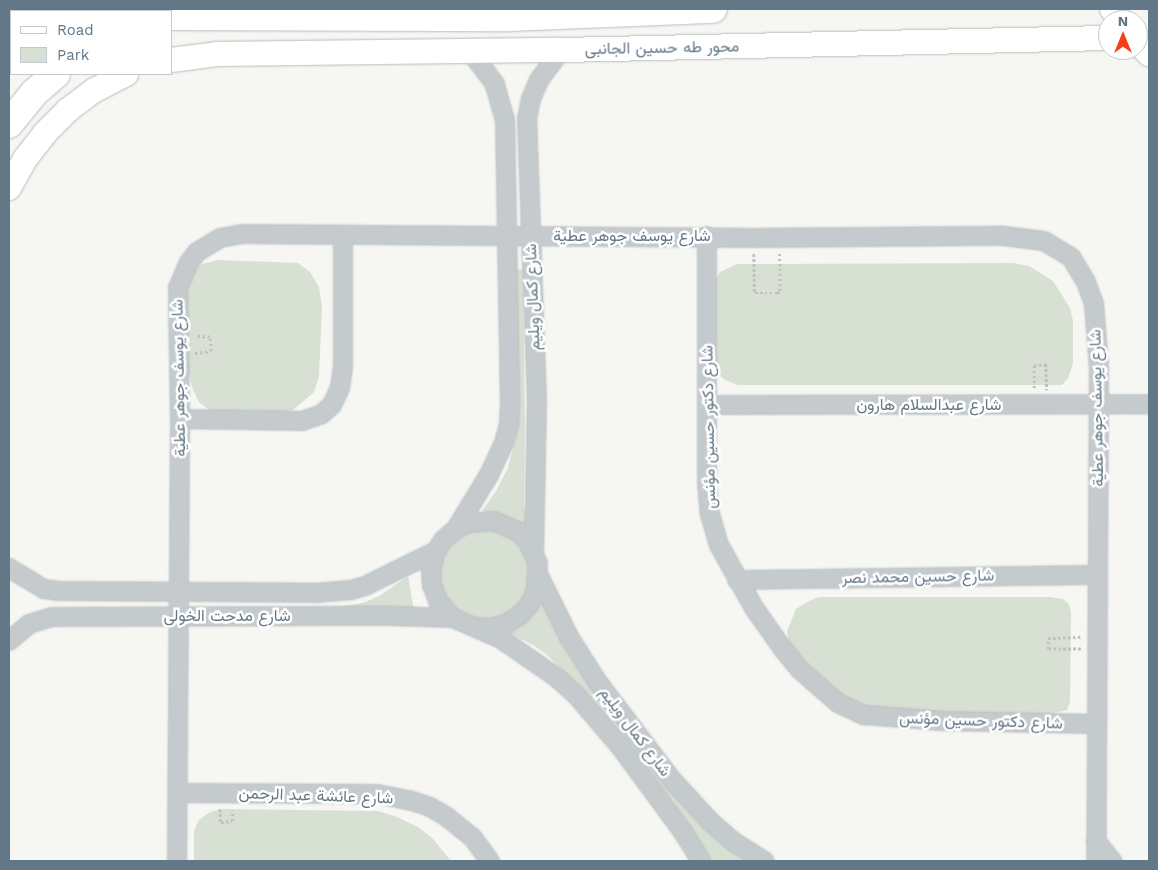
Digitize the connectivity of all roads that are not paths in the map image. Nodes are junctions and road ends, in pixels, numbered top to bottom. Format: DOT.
graph roads {
  1 [pos="713,9"];
  2 [pos="552,12"];
  3 [pos="512,13"];
  4 [pos="172,16"];
  5 [pos="1098,38"];
  6 [pos="469,50"];
  7 [pos="562,50"];
  8 [pos="172,60"];
  9 [pos="55,75"];
  10 [pos="124,75"];
  11 [pos="9,124"];
  12 [pos="9,188"];
  13 [pos="343,235"];
  14 [pos="507,236"];
  15 [pos="531,236"];
  16 [pos="707,236"];
  17 [pos="1099,404"];
  18 [pos="1149,404"];
  19 [pos="708,405"];
  20 [pos="180,419"];
  21 [pos="456,529"];
  22 [pos="436,551"];
  23 [pos="534,553"];
  24 [pos="9,568"];
  25 [pos="1098,574"];
  26 [pos="539,576"];
  27 [pos="737,580"];
  28 [pos="178,593"];
  29 [pos="178,616"];
  30 [pos="453,618"];
  31 [pos="476,627"];
  32 [pos="9,641"];
  33 [pos="1097,724"];
  34 [pos="179,793"];
  35 [pos="1096,838"];
  36 [pos="177,861"];
  37 [pos="490,861"];
  38 [pos="701,861"];
  39 [pos="764,861"];
  40 [pos="1082,861"];
  41 [pos="1096,861"];
  42 [pos="1112,861"];
  1 -- 2 [label="main road"];
  2 -- 3 [label="main road"];
  3 -- 4 [label="main road"];
  5 -- 7 [label="street, محور طه حسين الجانبى"];
  6 -- 7 [label="street, محور طه حسين الجانبى"];
  6 -- 8 [label="street, محور طه حسين الجانبى"];
  6 -- 14 [label="street, شارع كمال ويليم"];
  7 -- 15 [label="street, شارع كمال ويليم"];
  9 -- 11 [label="main road"];
  10 -- 12 [label="street"];
  13 -- 14 [label="street, شارع يوسف جوهر عطية"];
  13 -- 20 [label="street, شارع يوسف جوهر عطية"];
  13 -- 20 [label="street"];
  14 -- 15 [label="street, شارع يوسف جوهر عطية"];
  14 -- 21 [label="street, شارع كمال ويليم"];
  15 -- 16 [label="street, شارع يوسف جوهر عطية"];
  15 -- 23 [label="street, شارع كمال ويليم"];
  16 -- 17 [label="street, شارع يوسف جوهر عطية"];
  16 -- 19 [label="street, شارع دكتور حسين مؤنس"];
  17 -- 18 [label="street, شارع عبدالسلام هارون"];
  17 -- 19 [label="street, شارع عبدالسلام هارون"];
  17 -- 25 [label="street, شارع يوسف جوهر عطية"];
  19 -- 27 [label="street, شارع دكتور حسين مؤنس"];
  20 -- 28 [label="street, شارع يوسف جوهر عطية"];
  21 -- 22 [label="street"];
  21 -- 23 [label="street"];
  22 -- 28 [label="street, شارع مدحت الخولى"];
  22 -- 30 [label="street"];
  23 -- 26 [label="street"];
  24 -- 28 [label="street, شارع مدحت الخولى"];
  25 -- 27 [label="street, شارع حسين محمد نصر"];
  25 -- 33 [label="street, شارع يوسف جوهر عطية"];
  26 -- 31 [label="street"];
  26 -- 39 [label="street, شارع كمال ويليم"];
  27 -- 33 [label="street, شارع دكتور حسين مؤنس"];
  28 -- 29 [label="street, شارع يوسف جوهر عطية"];
  29 -- 30 [label="street, شارع مدحت الخولى"];
  29 -- 32 [label="street, شارع مدحت الخولى"];
  29 -- 34 [label="street, شارع يوسف جوهر عطية"];
  30 -- 31 [label="street"];
  31 -- 38 [label="street, شارع كمال ويليم"];
  33 -- 35 [label="street, شارع يوسف جوهر عطية"];
  34 -- 36 [label="street, شارع يوسف جوهر عطية"];
  34 -- 37 [label="street, شارع عائشة عبد الرحمن"];
  35 -- 40 [label="street"];
  35 -- 41 [label="street, شارع يوسف جوهر عطية"];
  35 -- 42 [label="street"];
}
